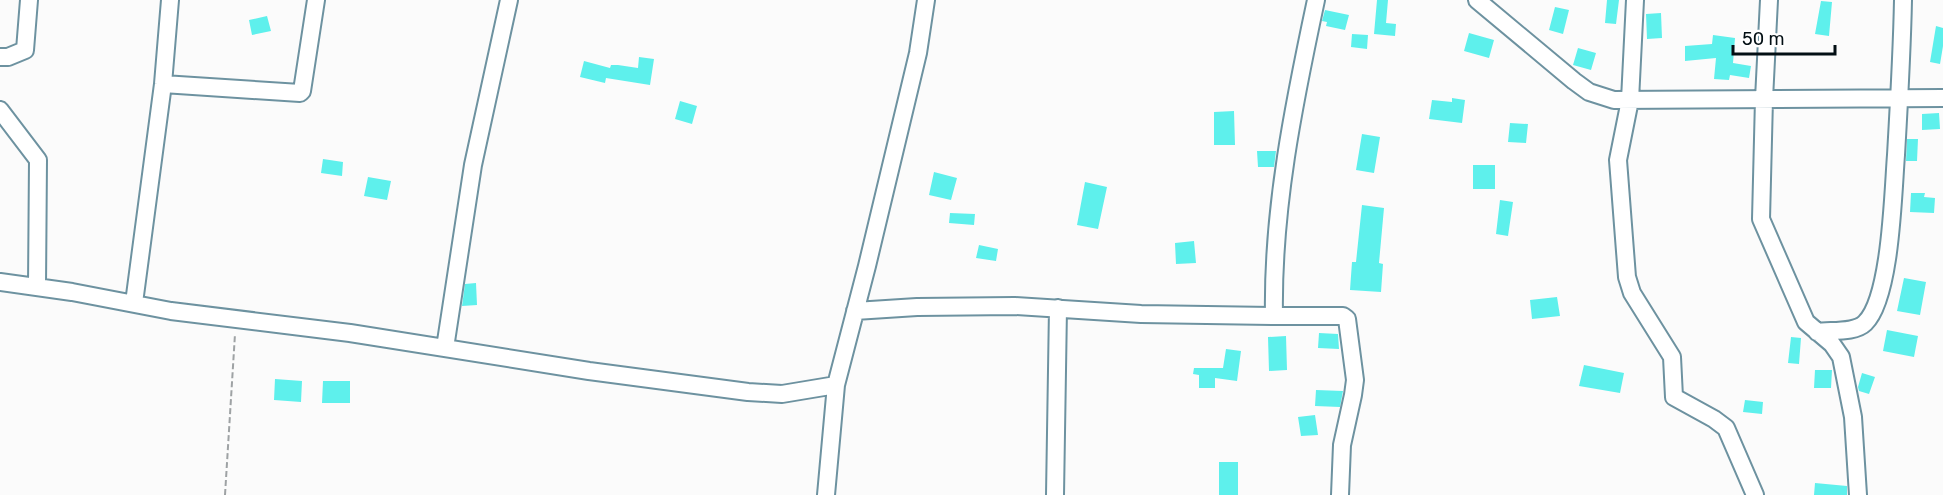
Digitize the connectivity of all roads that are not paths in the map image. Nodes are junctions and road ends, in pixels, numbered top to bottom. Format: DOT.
graph roads {
  1 [pos="29,0"];
  2 [pos="170,0"];
  3 [pos="316,0"];
  4 [pos="509,0"];
  5 [pos="926,0"];
  6 [pos="1316,0"];
  7 [pos="1635,0"];
  8 [pos="1769,0"];
  9 [pos="1903,0"];
  10 [pos="1485,2"];
  11 [pos="0,57"];
  12 [pos="163,84"];
  13 [pos="1943,98"];
  14 [pos="1764,99"];
  15 [pos="1901,99"];
  16 [pos="1630,100"];
  17 [pos="0,110"];
  18 [pos="0,282"];
  19 [pos="37,286"];
  20 [pos="134,303"];
  21 [pos="1058,308"];
  22 [pos="855,311"];
  23 [pos="1274,315"];
  24 [pos="1817,332"];
  25 [pos="445,348"];
  26 [pos="836,385"];
  27 [pos="826,495"];
  28 [pos="1056,495"];
  29 [pos="1340,495"];
  30 [pos="1755,495"];
  31 [pos="1858,495"];
  1 -- 11 [label="street"];
  2 -- 12 [label="street"];
  3 -- 12 [label="street"];
  4 -- 25 [label="street"];
  5 -- 22 [label="street"];
  6 -- 23 [label="street"];
  7 -- 16 [label="street"];
  8 -- 14 [label="street"];
  9 -- 15 [label="street"];
  10 -- 16 [label="street"];
  12 -- 20 [label="street"];
  13 -- 15 [label="street"];
  14 -- 15 [label="street"];
  14 -- 16 [label="street"];
  14 -- 24 [label="street"];
  15 -- 24 [label="street"];
  16 -- 30 [label="street"];
  17 -- 19 [label="street"];
  18 -- 19 [label="street"];
  19 -- 20 [label="street"];
  20 -- 25 [label="street"];
  21 -- 22 [label="street"];
  21 -- 23 [label="street"];
  21 -- 28 [label="street"];
  22 -- 26 [label="street"];
  23 -- 29 [label="street"];
  24 -- 31 [label="street"];
  25 -- 26 [label="street"];
  26 -- 27 [label="street"];
}
